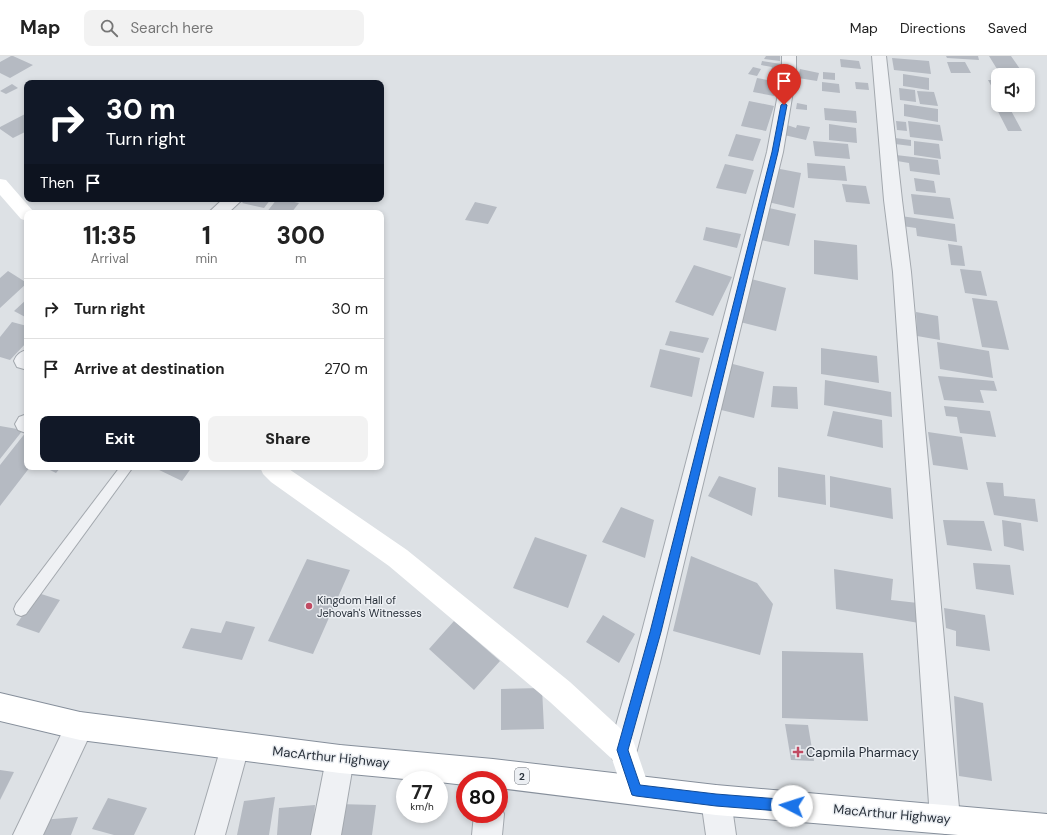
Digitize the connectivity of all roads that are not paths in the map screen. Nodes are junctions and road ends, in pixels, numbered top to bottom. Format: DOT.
graph roads {
  1 [pos="789,56"];
  2 [pos="879,56"];
  3 [pos="0,184"];
  4 [pos="230,202"];
  5 [pos="221,210"];
  6 [pos="24,212"];
  7 [pos="125,470"];
  8 [pos="274,470"];
  9 [pos="21,609"];
  10 [pos="0,707"];
  11 [pos="80,726"];
  12 [pos="235,747"];
  13 [pos="622,750"];
  14 [pos="340,759"];
  15 [pos="456,773"];
  16 [pos="508,778"];
  17 [pos="636,790"];
  18 [pos="716,800"];
  19 [pos="945,819"];
  20 [pos="489,823"];
  21 [pos="1047,829"];
  22 [pos="28,835"];
  23 [pos="210,835"];
  24 [pos="326,835"];
  25 [pos="488,835"];
  26 [pos="721,835"];
  1 -- 13 [label="street"];
  2 -- 19 [label="street"];
  3 -- 6 [label="main road"];
  4 -- 5 [label="street"];
  7 -- 9 [label="lane"];
  8 -- 13 [label="main road"];
  10 -- 11 [label="main road, MacArthur Highway / 2"];
  11 -- 12 [label="main road, MacArthur Highway / 2"];
  11 -- 22 [label="street"];
  12 -- 14 [label="main road, MacArthur Highway / 2"];
  12 -- 23 [label="street"];
  13 -- 17 [label="main road"];
  14 -- 15 [label="main road, MacArthur Highway / 2"];
  14 -- 24 [label="street"];
  16 -- 17 [label="main road, MacArthur Highway / 2"];
  17 -- 18 [label="main road, MacArthur Highway / 2"];
  18 -- 19 [label="main road, MacArthur Highway / 2"];
  18 -- 26 [label="street"];
  19 -- 21 [label="main road, MacArthur Highway / 2"];
  20 -- 25 [label="street"];
}
